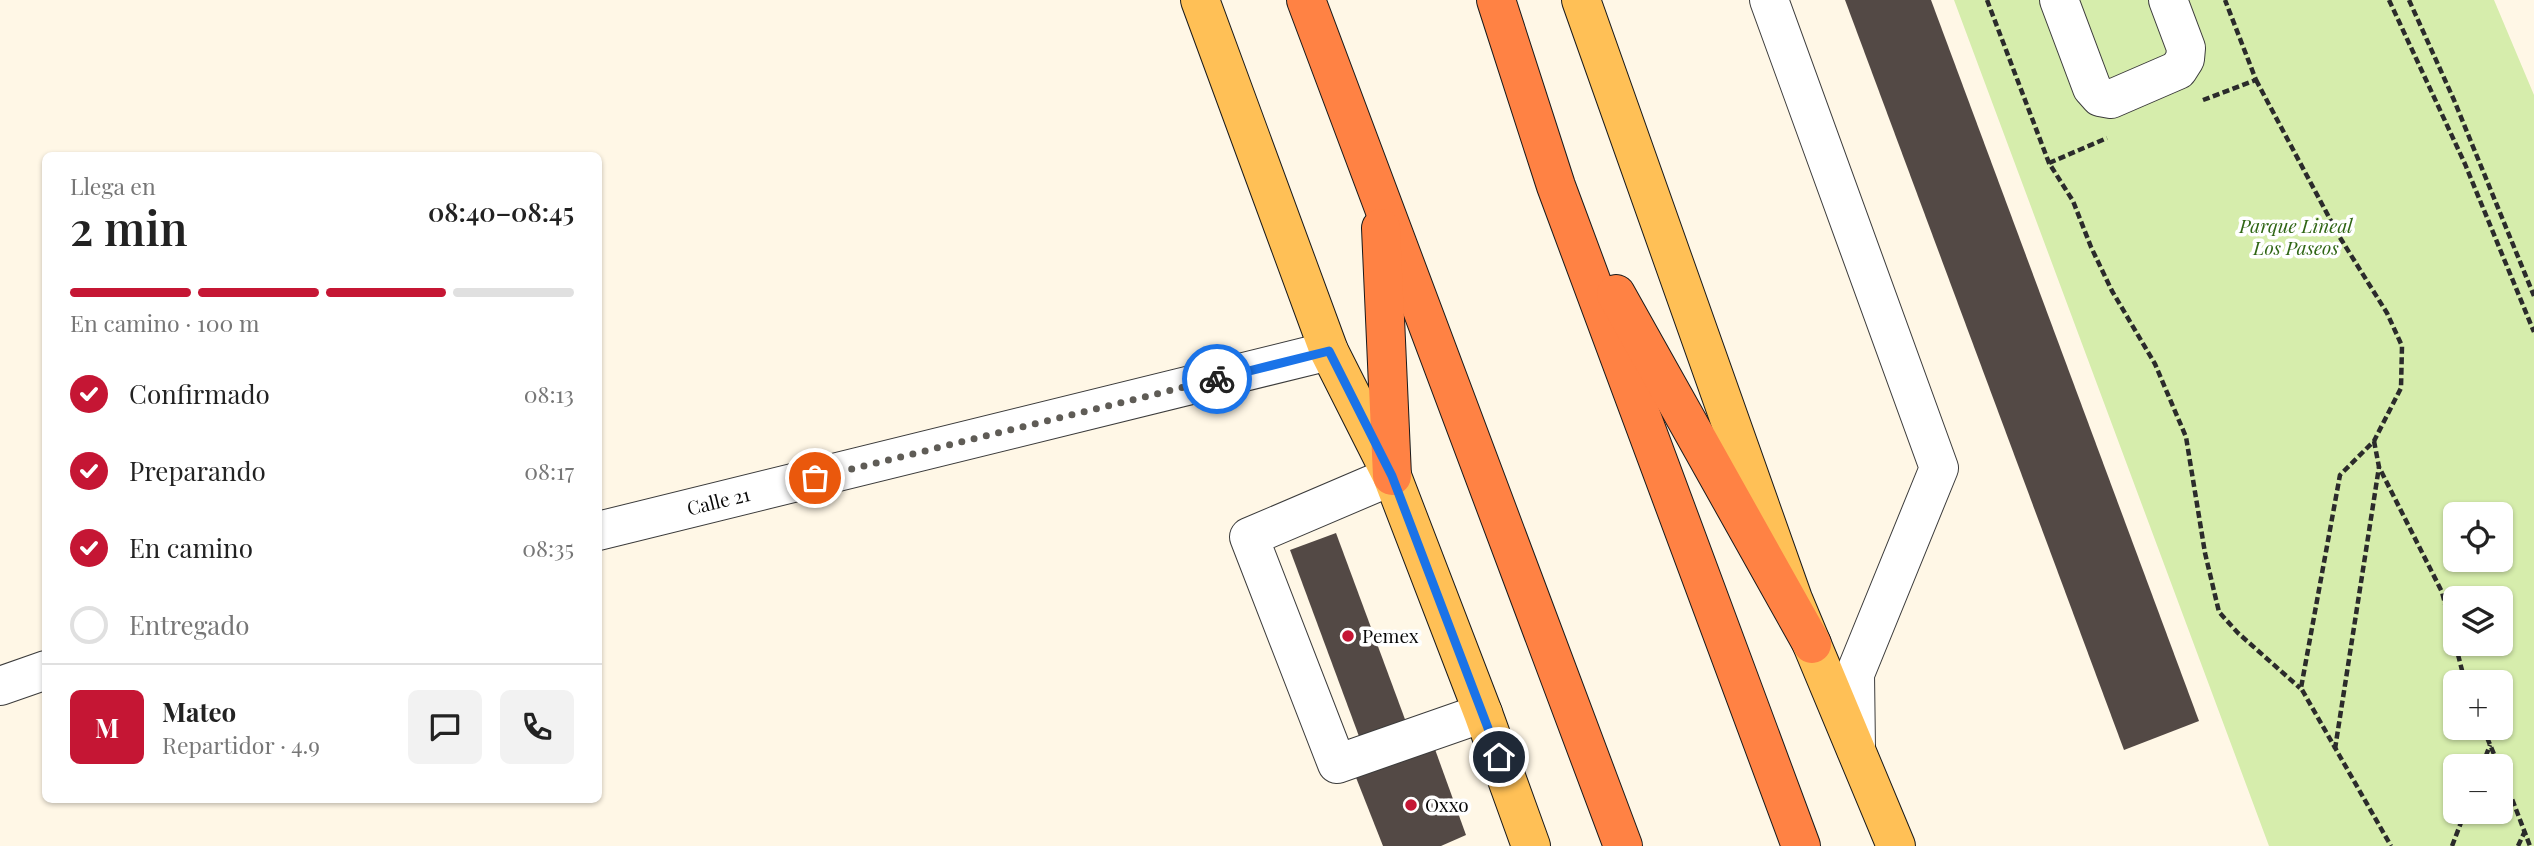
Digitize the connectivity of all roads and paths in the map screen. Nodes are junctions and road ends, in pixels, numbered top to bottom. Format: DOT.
graph roads {
  1 [pos="1200,0"];
  2 [pos="1306,0"];
  3 [pos="1581,0"];
  4 [pos="1769,0"];
  5 [pos="1987,0"];
  6 [pos="2059,0"];
  7 [pos="2168,0"];
  8 [pos="2389,0"];
  9 [pos="2409,0"];
  10 [pos="1498,2"];
  11 [pos="2256,80"];
  12 [pos="1556,186"];
  13 [pos="1379,191"];
  14 [pos="2534,296"];
  15 [pos="2534,332"];
  16 [pos="1329,351"];
  17 [pos="2374,441"];
  18 [pos="2379,467"];
  19 [pos="1392,476"];
  20 [pos="602,530"];
  21 [pos="1812,644"];
  22 [pos="2462,670"];
  23 [pos="42,671"];
  24 [pos="0,686"];
  25 [pos="2301,688"];
  26 [pos="1483,713"];
  27 [pos="2488,740"];
  28 [pos="2490,745"];
  29 [pos="2335,749"];
  30 [pos="1856,751"];
  31 [pos="2487,754"];
  32 [pos="2494,754"];
  33 [pos="2513,799"];
  34 [pos="2460,824"];
  35 [pos="2526,830"];
  36 [pos="1531,846"];
  37 [pos="1623,846"];
  38 [pos="1801,846"];
  39 [pos="1896,846"];
  40 [pos="2391,846"];
  41 [pos="2452,846"];
  42 [pos="2518,846"];
  43 [pos="2530,846"];
  1 -- 16 [label="main road"];
  2 -- 13 [label="highway"];
  3 -- 21 [label="main road"];
  4 -- 30 [label="street"];
  5 -- 25 [label="path"];
  6 -- 7 [label="street"];
  8 -- 15 [label="path"];
  9 -- 14 [label="path"];
  10 -- 12 [label="highway"];
  11 -- 17 [label="path"];
  12 -- 21 [label="highway"];
  12 -- 38 [label="highway"];
  13 -- 19 [label="highway"];
  13 -- 37 [label="highway"];
  16 -- 19 [label="main road"];
  16 -- 20 [label="street, Calle 21"];
  17 -- 18 [label="path"];
  17 -- 25 [label="path"];
  18 -- 22 [label="path"];
  18 -- 29 [label="path"];
  19 -- 26 [label="main road"];
  19 -- 26 [label="street"];
  21 -- 30 [label="main road"];
  23 -- 24 [label="street"];
  25 -- 29 [label="path"];
  26 -- 36 [label="main road"];
  27 -- 28 [label="path"];
  28 -- 31 [label="path"];
  28 -- 32 [label="path"];
  29 -- 40 [label="path"];
  30 -- 39 [label="main road"];
  33 -- 35 [label="path"];
  34 -- 41 [label="path"];
  35 -- 42 [label="path"];
  35 -- 43 [label="path"];
}
